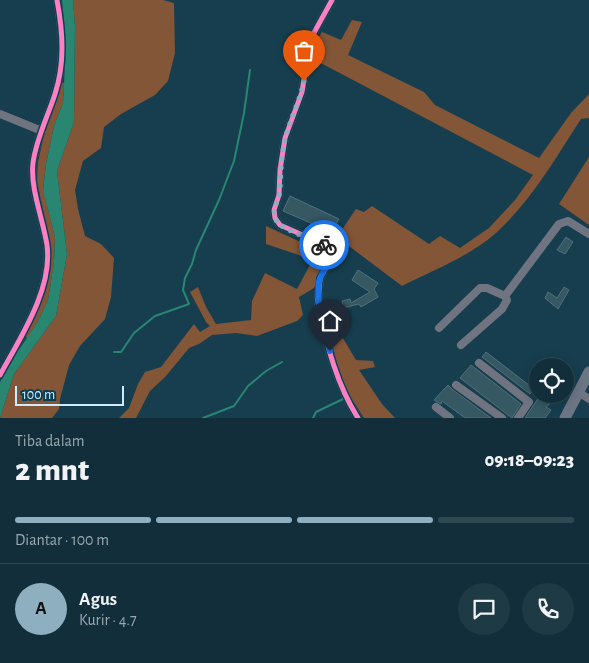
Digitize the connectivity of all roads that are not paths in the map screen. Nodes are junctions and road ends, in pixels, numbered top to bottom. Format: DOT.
graph roads {
  1 [pos="58,0"];
  2 [pos="332,0"];
  3 [pos="0,114"];
  4 [pos="42,131"];
  5 [pos="589,234"];
  6 [pos="505,296"];
  7 [pos="439,328"];
  8 [pos="461,346"];
  9 [pos="479,363"];
  10 [pos="589,372"];
  11 [pos="0,374"];
  12 [pos="456,385"];
  13 [pos="578,392"];
  14 [pos="589,399"];
  15 [pos="436,407"];
  16 [pos="358,418"];
  17 [pos="450,418"];
  18 [pos="502,418"];
  19 [pos="518,418"];
  20 [pos="565,418"];
  1 -- 4 [label="street"];
  2 -- 16 [label="street"];
  3 -- 4 [label="street"];
  4 -- 11 [label="street"];
  5 -- 6 [label="street"];
  6 -- 7 [label="street"];
  6 -- 8 [label="street"];
  9 -- 19 [label="street"];
  10 -- 13 [label="street"];
  12 -- 18 [label="street"];
  13 -- 14 [label="street"];
  13 -- 20 [label="street"];
  15 -- 17 [label="street"];
}
